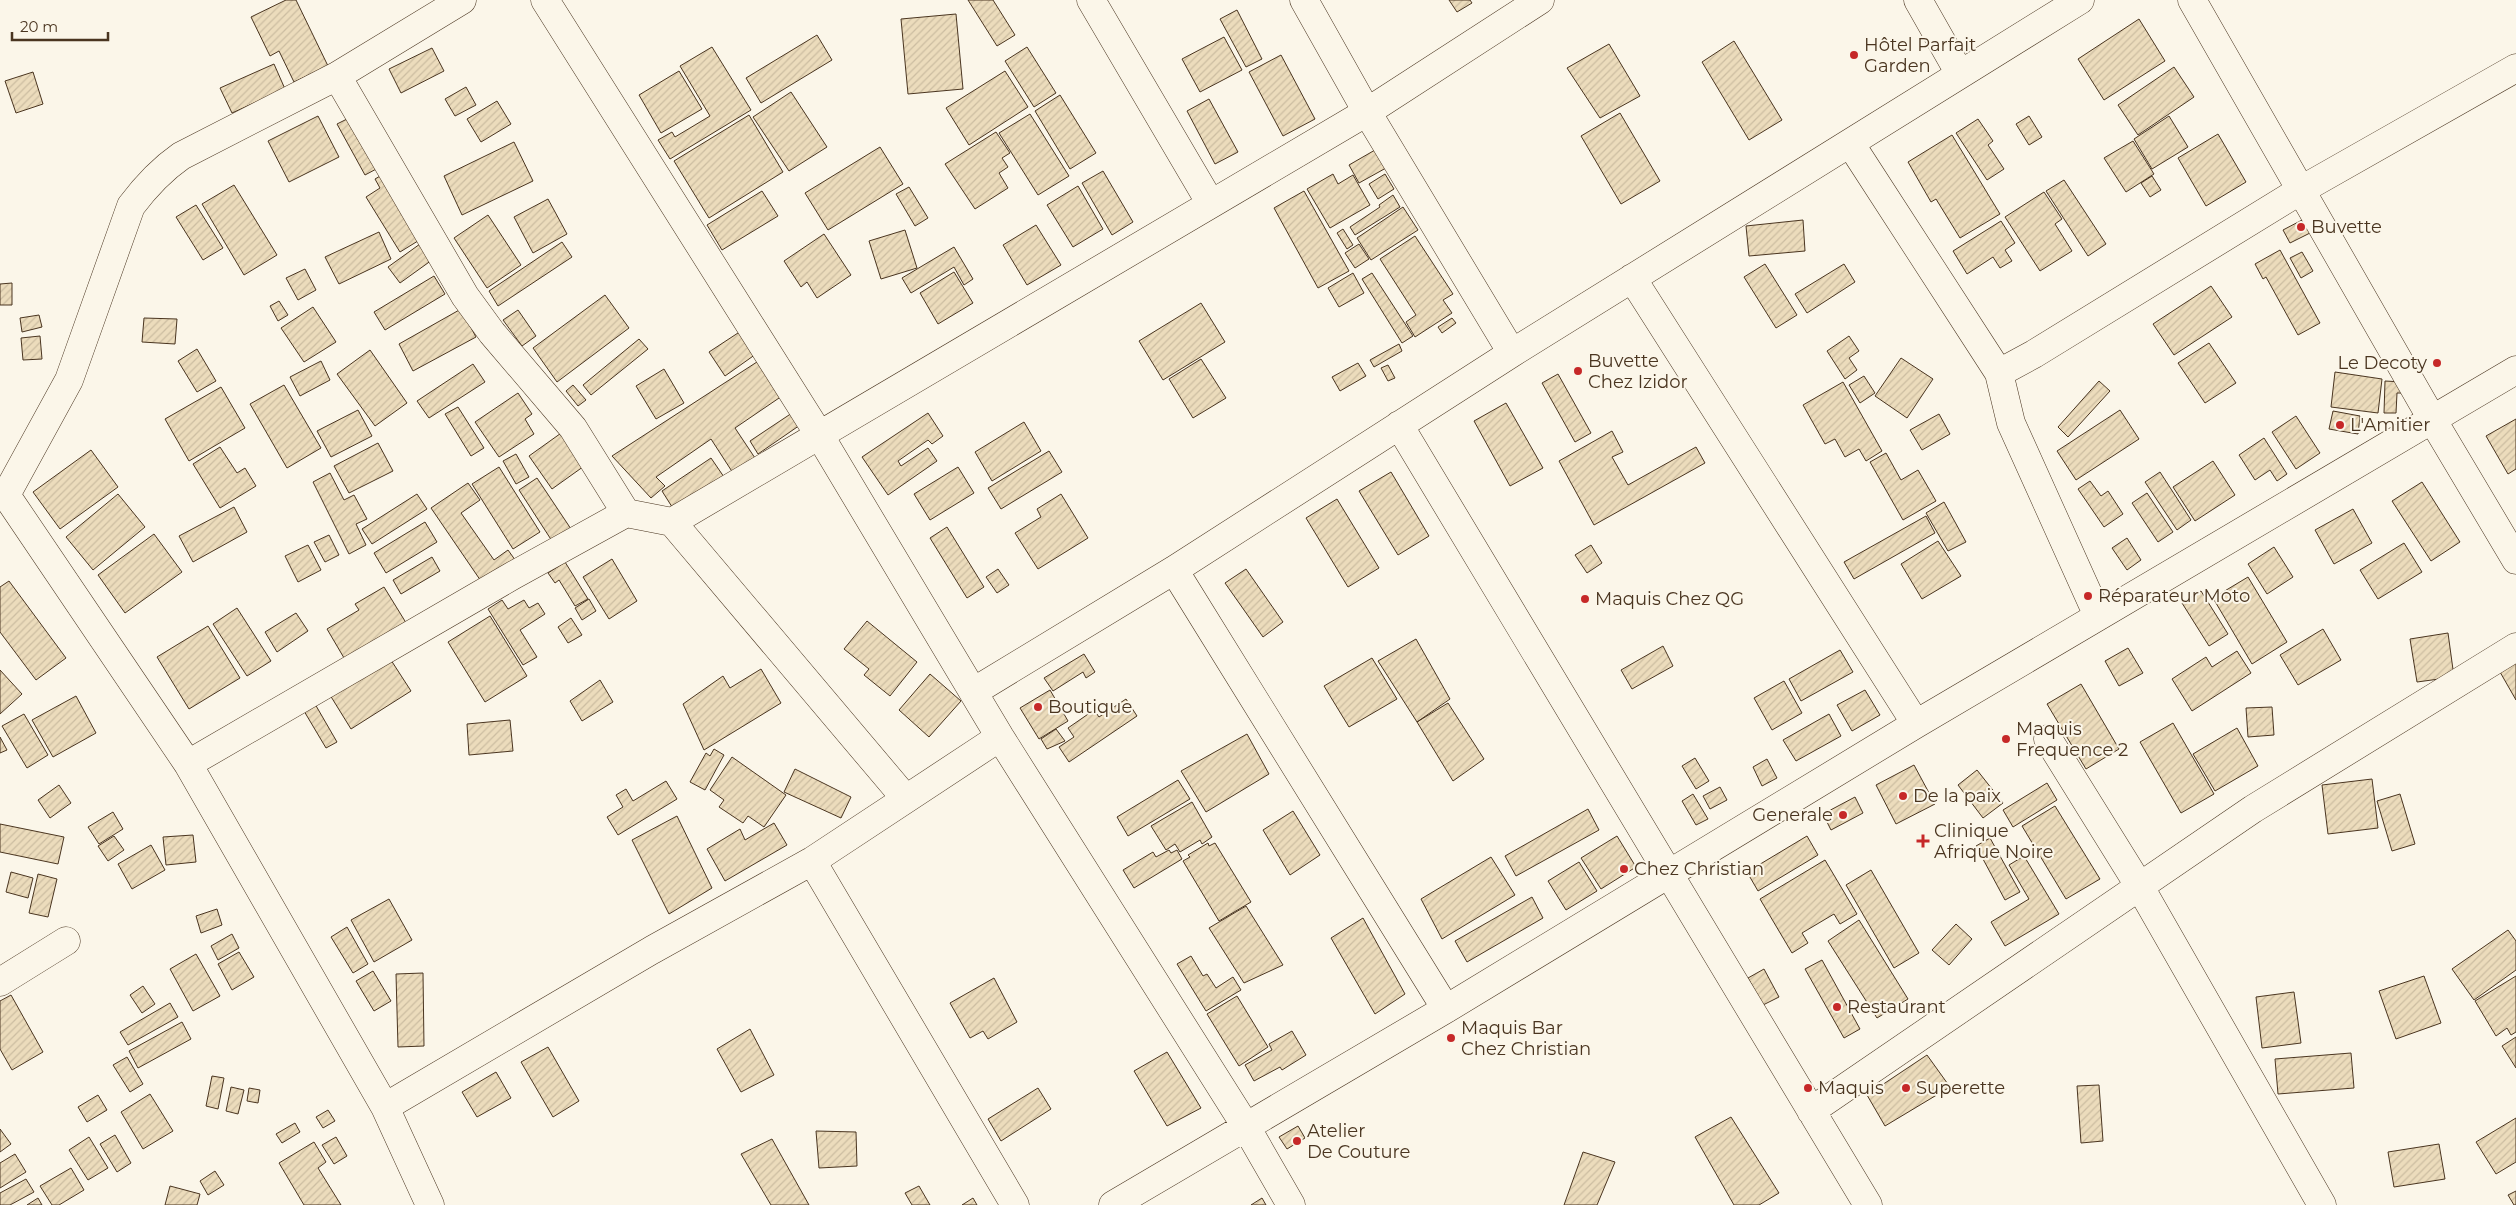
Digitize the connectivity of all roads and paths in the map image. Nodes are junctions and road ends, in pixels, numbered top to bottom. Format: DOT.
graph roads {
  1 [pos="462,0"];
  2 [pos="545,0"];
  3 [pos="1091,0"];
  4 [pos="1304,0"];
  5 [pos="1540,0"];
  6 [pos="1918,0"];
  7 [pos="2080,0"];
  8 [pos="2192,0"];
  9 [pos="2516,68"];
  10 [pos="1960,74"];
  11 [pos="337,76"];
  12 [pos="1367,112"];
  13 [pos="1850,142"];
  14 [pos="2301,190"];
  15 [pos="1212,204"];
  16 [pos="1632,278"];
  17 [pos="1512,353"];
  18 [pos="2516,370"];
  19 [pos="1999,373"];
  20 [pos="2432,419"];
  21 [pos="1400,425"];
  22 [pos="820,436"];
  23 [pos="3,492"];
  24 [pos="626,514"];
  25 [pos="672,522"];
  26 [pos="2516,560"];
  27 [pos="1174,570"];
  28 [pos="2098,616"];
  29 [pos="2516,647"];
  30 [pos="973,692"];
  31 [pos="1916,724"];
  32 [pos="1000,737"];
  33 [pos="2048,739"];
  34 [pos="188,764"];
  35 [pos="906,799"];
  36 [pos="812,861"];
  37 [pos="1668,873"];
  38 [pos="2140,887"];
  39 [pos="66,941"];
  40 [pos="0,982"];
  41 [pos="1446,1008"];
  42 [pos="385,1108"];
  43 [pos="1812,1112"];
  44 [pos="1245,1125"];
  45 [pos="430,1205"];
  46 [pos="1015,1205"];
  47 [pos="1113,1205"];
  48 [pos="1291,1205"];
  49 [pos="1868,1205"];
  50 [pos="2322,1205"];
  1 -- 11 [label="street"];
  2 -- 22 [label="street"];
  3 -- 15 [label="street"];
  4 -- 12 [label="street"];
  5 -- 12 [label="street"];
  6 -- 10 [label="street"];
  7 -- 10 [label="street"];
  8 -- 14 [label="street"];
  9 -- 14 [label="street"];
  10 -- 13 [label="street"];
  11 -- 23 [label="street"];
  11 -- 24 [label="street"];
  12 -- 15 [label="street"];
  12 -- 17 [label="street"];
  13 -- 16 [label="street"];
  13 -- 19 [label="street"];
  14 -- 19 [label="street"];
  14 -- 20 [label="street"];
  15 -- 22 [label="street"];
  16 -- 17 [label="street"];
  16 -- 31 [label="street"];
  17 -- 21 [label="street"];
  18 -- 20 [label="street"];
  19 -- 28 [label="street"];
  20 -- 26 [label="street"];
  20 -- 28 [label="street"];
  21 -- 27 [label="street"];
  21 -- 37 [label="street"];
  22 -- 25 [label="street"];
  22 -- 30 [label="street"];
  23 -- 34 [label="street"];
  24 -- 25 [label="street"];
  24 -- 34 [label="street"];
  25 -- 35 [label="street"];
  27 -- 30 [label="street"];
  27 -- 41 [label="street"];
  28 -- 31 [label="street"];
  29 -- 38 [label="street"];
  30 -- 32 [label="street"];
  31 -- 37 [label="street"];
  32 -- 35 [label="street"];
  32 -- 44 [label="street"];
  33 -- 38 [label="street"];
  34 -- 42 [label="street"];
  35 -- 36 [label="street"];
  36 -- 42 [label="street"];
  36 -- 46 [label="street"];
  37 -- 41 [label="street"];
  37 -- 43 [label="street"];
  38 -- 43 [label="street"];
  38 -- 50 [label="street"];
  39 -- 40 [label="street"];
  41 -- 44 [label="street"];
  42 -- 45 [label="street"];
  43 -- 49 [label="street"];
  44 -- 47 [label="street"];
  44 -- 48 [label="street"];
}
